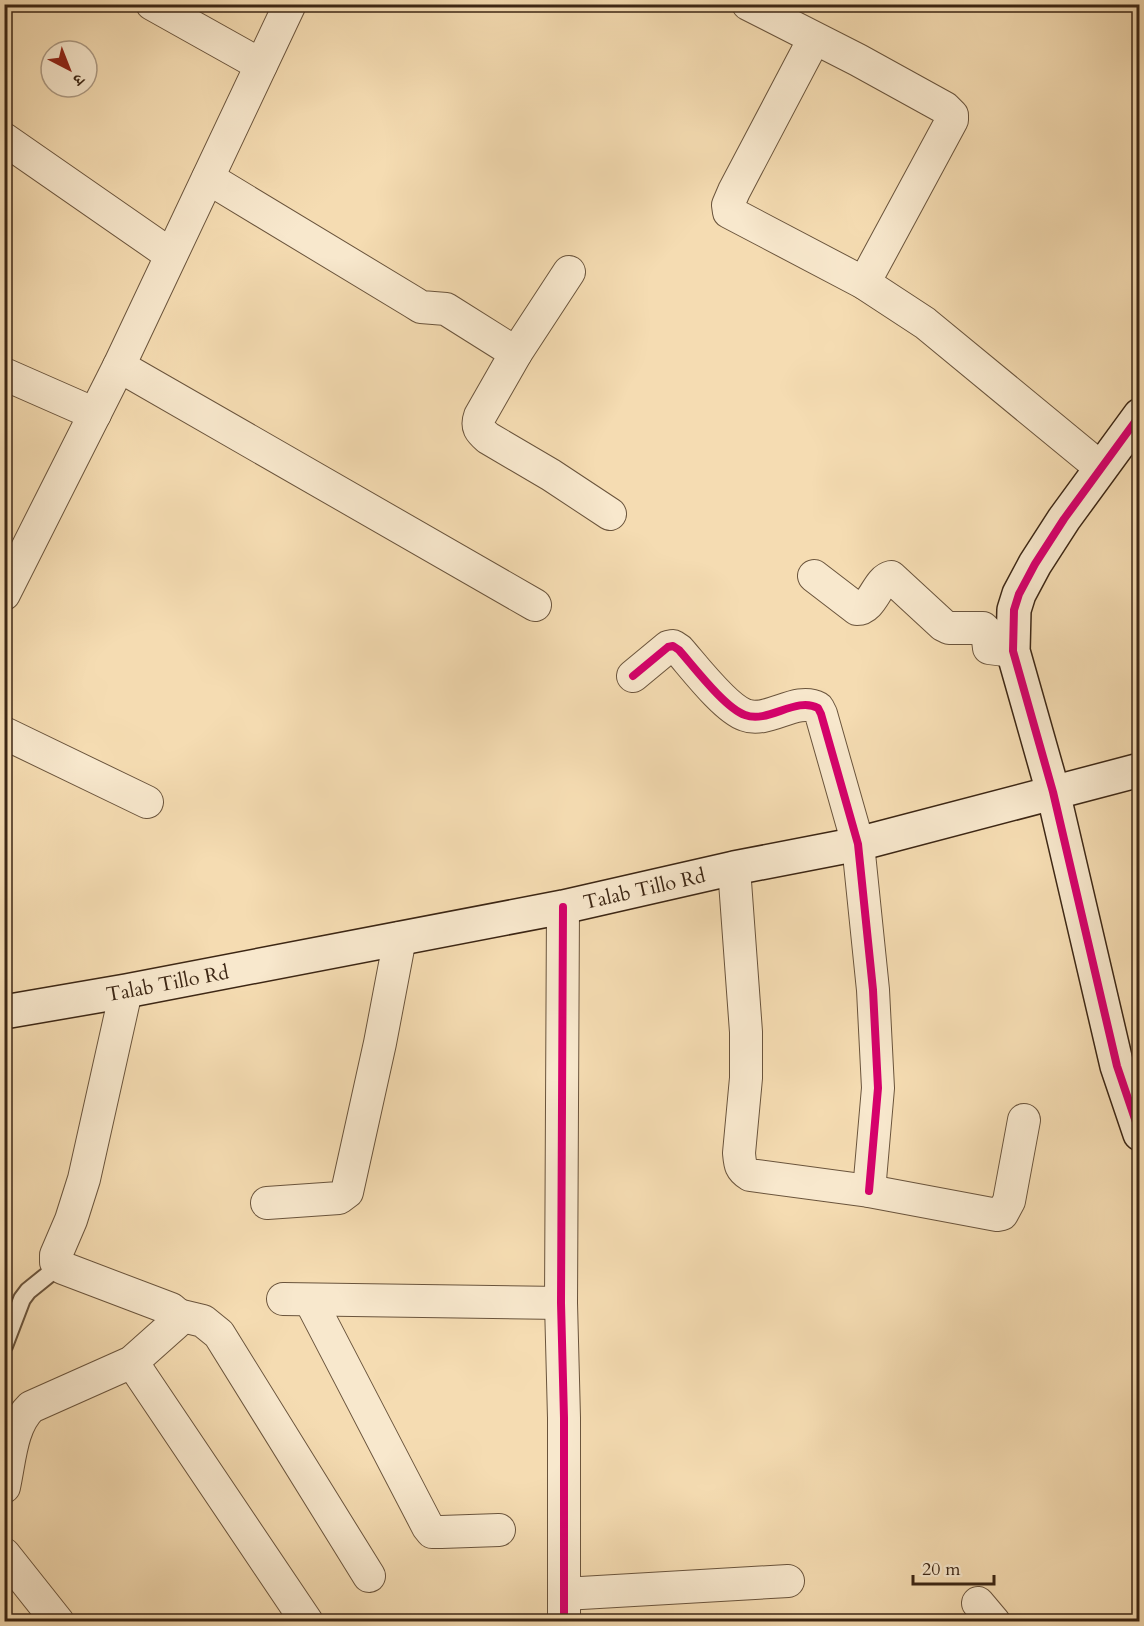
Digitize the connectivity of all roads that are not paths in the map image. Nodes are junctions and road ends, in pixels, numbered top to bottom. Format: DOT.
graph roads {
  1 [pos="152,4"];
  2 [pos="290,4"];
  3 [pos="748,4"];
  4 [pos="814,39"];
  5 [pos="261,64"];
  6 [pos="4,139"];
  7 [pos="208,177"];
  8 [pos="171,255"];
  9 [pos="569,272"];
  10 [pos="864,283"];
  11 [pos="516,353"];
  12 [pos="119,366"];
  13 [pos="4,374"];
  14 [pos="95,414"];
  15 [pos="1139,417"];
  16 [pos="1089,458"];
  17 [pos="610,514"];
  18 [pos="813,576"];
  19 [pos="4,594"];
  20 [pos="535,605"];
  21 [pos="1006,650"];
  22 [pos="633,676"];
  23 [pos="4,733"];
  24 [pos="1140,770"];
  25 [pos="1053,792"];
  26 [pos="147,802"];
  27 [pos="858,844"];
  28 [pos="734,868"];
  29 [pos="563,907"];
  30 [pos="400,938"];
  31 [pos="126,991"];
  32 [pos="4,1012"];
  33 [pos="1024,1120"];
  34 [pos="1140,1134"];
  35 [pos="869,1191"];
  36 [pos="267,1203"];
  37 [pos="59,1266"];
  38 [pos="561,1303"];
  39 [pos="178,1315"];
  40 [pos="4,1346"];
  41 [pos="132,1362"];
  42 [pos="4,1486"];
  43 [pos="499,1530"];
  44 [pos="4,1554"];
  45 [pos="369,1576"];
  46 [pos="788,1581"];
  47 [pos="564,1608"];
  48 [pos="58,1622"];
  49 [pos="307,1622"];
  1 -- 5 [label="street"];
  2 -- 5 [label="street"];
  3 -- 4 [label="street"];
  4 -- 10 [label="street"];
  4 -- 10 [label="street"];
  5 -- 7 [label="street"];
  6 -- 8 [label="street"];
  7 -- 8 [label="street"];
  7 -- 11 [label="street"];
  8 -- 12 [label="street"];
  9 -- 11 [label="street"];
  10 -- 16 [label="street"];
  11 -- 17 [label="street"];
  12 -- 14 [label="street"];
  12 -- 20 [label="street"];
  13 -- 14 [label="street"];
  14 -- 19 [label="street"];
  15 -- 16 [label="main road"];
  16 -- 21 [label="main road"];
  18 -- 21 [label="street"];
  21 -- 25 [label="main road"];
  22 -- 27 [label="street"];
  23 -- 26 [label="street"];
  24 -- 25 [label="main road, Talab Tillo Rd"];
  25 -- 27 [label="main road, Talab Tillo Rd"];
  25 -- 34 [label="main road"];
  27 -- 28 [label="main road, Talab Tillo Rd"];
  27 -- 35 [label="street"];
  28 -- 29 [label="main road, Talab Tillo Rd"];
  28 -- 35 [label="street"];
  29 -- 30 [label="main road, Talab Tillo Rd"];
  29 -- 38 [label="street"];
  30 -- 31 [label="main road, Talab Tillo Rd"];
  30 -- 36 [label="street"];
  31 -- 32 [label="main road, Talab Tillo Rd"];
  31 -- 37 [label="street"];
  33 -- 35 [label="street"];
  37 -- 39 [label="street"];
  37 -- 40 [label="lane"];
  38 -- 43 [label="street"];
  38 -- 47 [label="street"];
  39 -- 41 [label="street"];
  39 -- 45 [label="street"];
  41 -- 42 [label="street"];
  41 -- 49 [label="street"];
  44 -- 48 [label="street"];
  46 -- 47 [label="street"];
}
